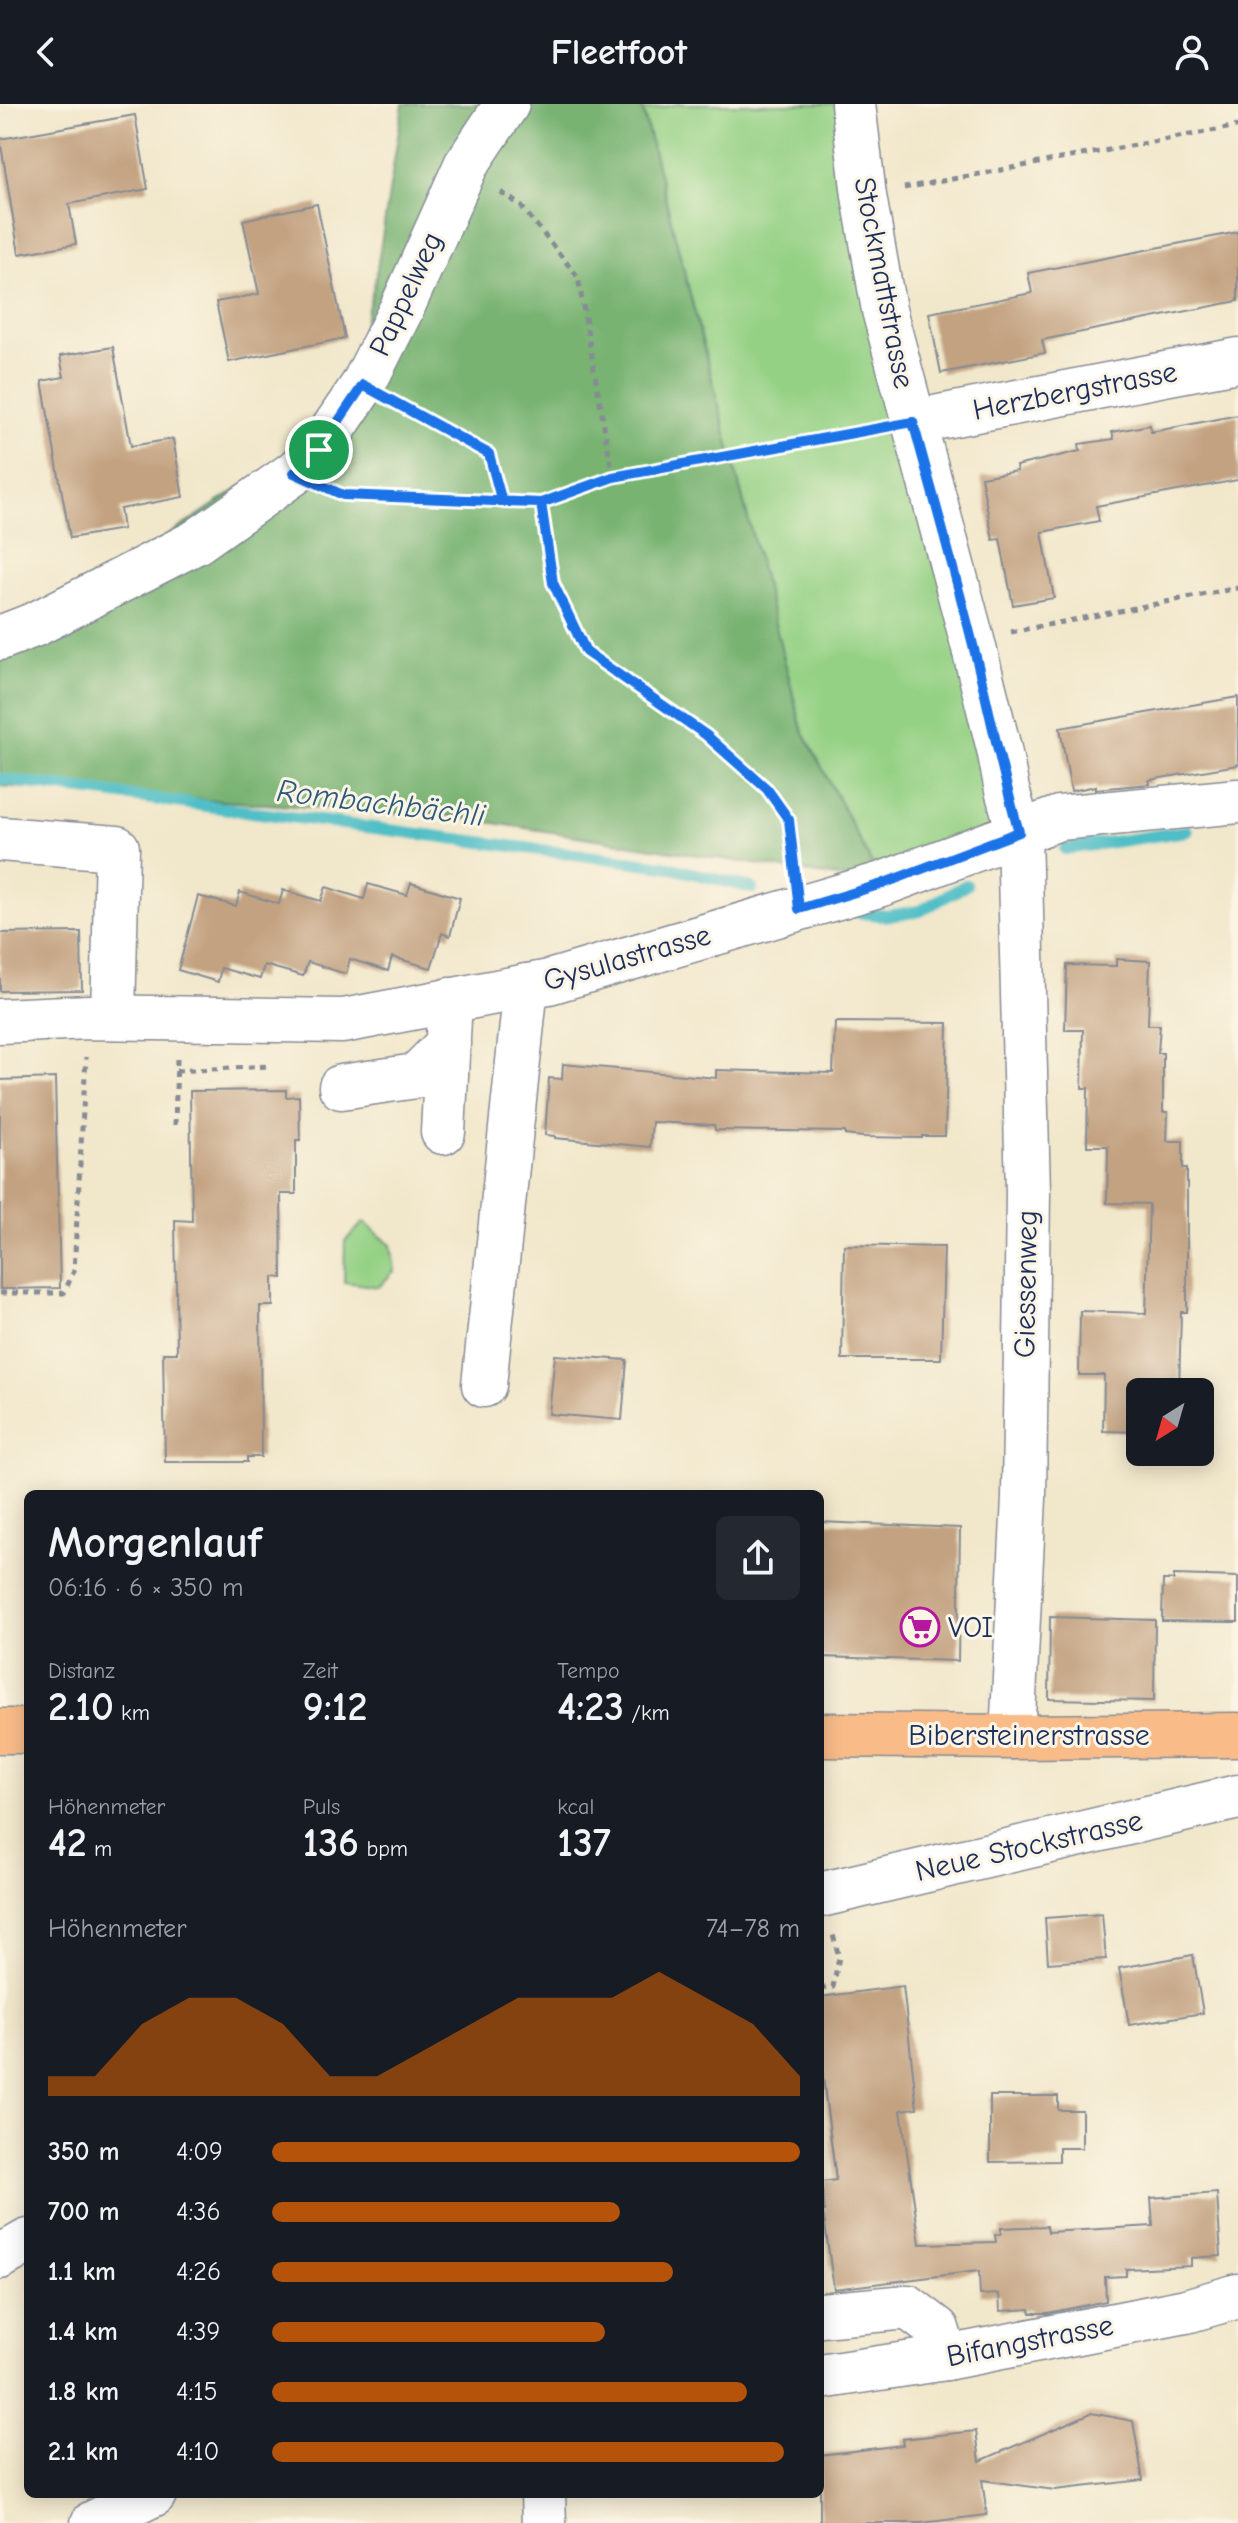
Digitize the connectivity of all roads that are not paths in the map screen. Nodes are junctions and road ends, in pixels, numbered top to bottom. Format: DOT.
graph roads {
  1 [pos="507,104"];
  2 [pos="853,104"];
  3 [pos="1238,360"];
  4 [pos="913,422"];
  5 [pos="0,638"];
  6 [pos="1238,801"];
  7 [pos="1019,832"];
  8 [pos="0,839"];
  9 [pos="526,986"];
  10 [pos="450,1000"];
  11 [pos="101,1017"];
  12 [pos="0,1021"];
  13 [pos="448,1044"];
  14 [pos="341,1087"];
  15 [pos="443,1132"];
  16 [pos="484,1385"];
  17 [pos="0,1731"];
  18 [pos="24,1731"];
  19 [pos="824,1735"];
  20 [pos="1238,1735"];
  21 [pos="1012,1737"];
  22 [pos="1238,1797"];
  23 [pos="826,1911"];
  24 [pos="24,2243"];
  25 [pos="0,2257"];
  26 [pos="1238,2296"];
  27 [pos="824,2315"];
  28 [pos="946,2358"];
  29 [pos="824,2376"];
  30 [pos="146,2498"];
  31 [pos="543,2498"];
  32 [pos="93,2523"];
  33 [pos="544,2523"];
  1 -- 5 [label="street, Pappelweg"];
  2 -- 4 [label="street, Stockmattstrasse"];
  3 -- 4 [label="street, Herzbergstrasse"];
  4 -- 7 [label="street, Stockmattstrasse"];
  6 -- 7 [label="street, Gysulastrasse"];
  7 -- 9 [label="street, Gysulastrasse"];
  7 -- 21 [label="street, Giessenweg"];
  8 -- 11 [label="street"];
  9 -- 10 [label="street, Gysulastrasse"];
  9 -- 16 [label="street"];
  10 -- 11 [label="street, Gysulastrasse"];
  10 -- 13 [label="street"];
  11 -- 12 [label="street, Gysulastrasse"];
  13 -- 14 [label="street"];
  13 -- 15 [label="street"];
  17 -- 18 [label="main road"];
  19 -- 21 [label="main road, Bibersteinerstrasse"];
  20 -- 21 [label="main road, Bibersteinerstrasse"];
  22 -- 23 [label="street, Neue Stockstrasse"];
  24 -- 25 [label="street"];
  26 -- 28 [label="street, Bifangstrasse"];
  27 -- 28 [label="street"];
  28 -- 29 [label="street, Bifangstrasse"];
  30 -- 32 [label="street"];
  31 -- 33 [label="street"];
}
